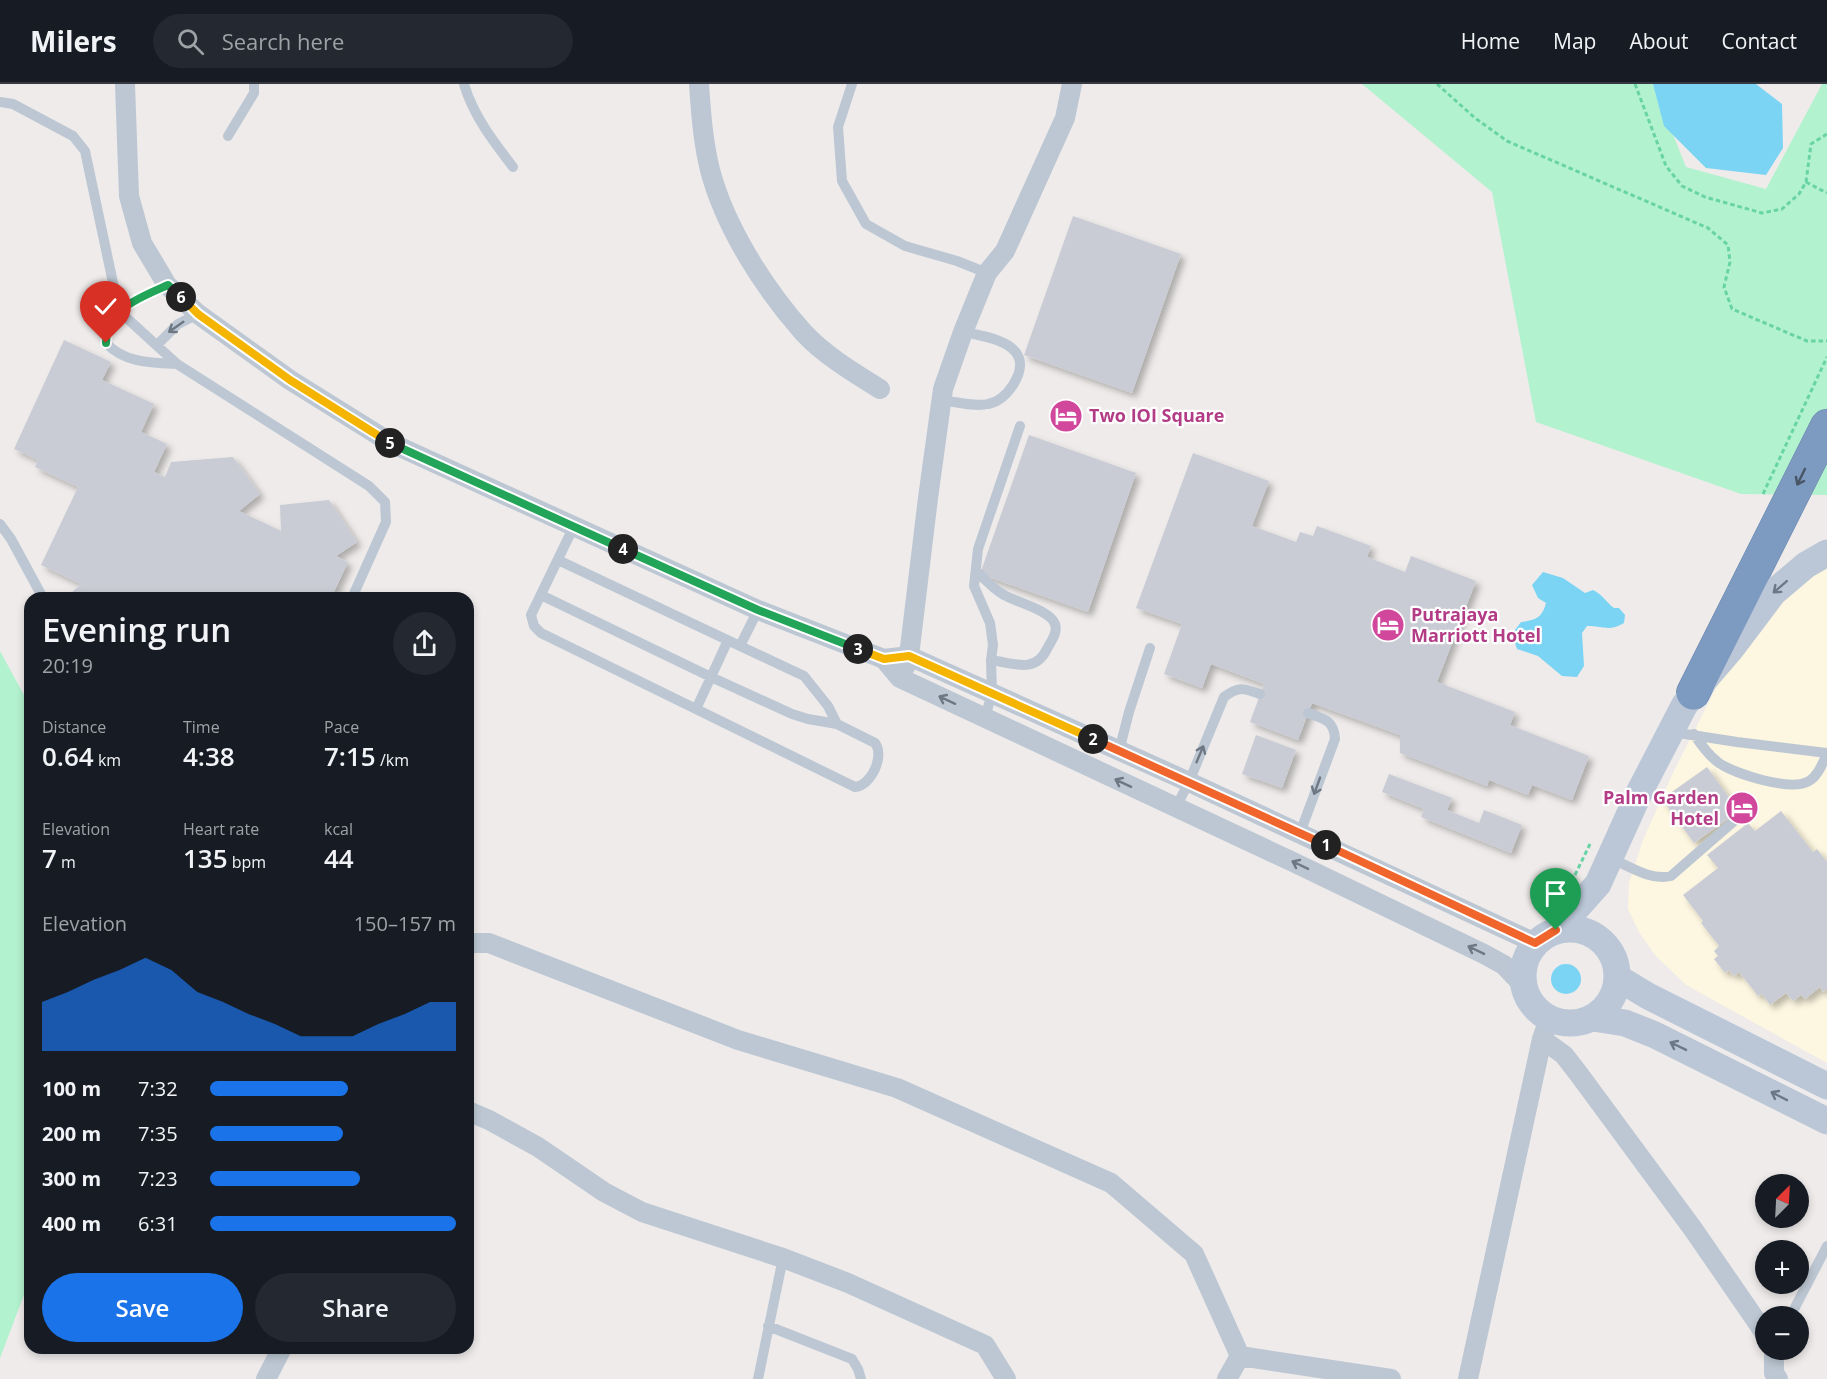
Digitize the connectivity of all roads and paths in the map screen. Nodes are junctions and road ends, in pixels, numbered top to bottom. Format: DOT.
graph roads {
  1 [pos="125,84"];
  2 [pos="254,84"];
  3 [pos="464,84"];
  4 [pos="699,84"];
  5 [pos="852,84"];
  6 [pos="1072,84"];
  7 [pos="1437,84"];
  8 [pos="1635,84"];
  9 [pos="0,102"];
  10 [pos="1827,134"];
  11 [pos="228,136"];
  12 [pos="513,167"];
  13 [pos="1806,182"];
  14 [pos="1827,193"];
  15 [pos="987,273"];
  16 [pos="168,285"];
  17 [pos="119,310"];
  18 [pos="198,314"];
  19 [pos="963,332"];
  20 [pos="1827,341"];
  21 [pos="157,345"];
  22 [pos="177,364"];
  23 [pos="880,389"];
  24 [pos="942,400"];
  25 [pos="1020,426"];
  26 [pos="1827,426"];
  27 [pos="0,524"];
  28 [pos="574,526"];
  29 [pos="1827,553"];
  30 [pos="558,560"];
  31 [pos="976,570"];
  32 [pos="40,592"];
  33 [pos="355,592"];
  34 [pos="541,595"];
  35 [pos="758,610"];
  36 [pos="728,640"];
  37 [pos="740,646"];
  38 [pos="1150,648"];
  39 [pos="909,656"];
  40 [pos="884,659"];
  41 [pos="991,660"];
  42 [pos="711,677"];
  43 [pos="900,678"];
  44 [pos="992,693"];
  45 [pos="1693,693"];
  46 [pos="1260,694"];
  47 [pos="696,709"];
  48 [pos="1308,713"];
  49 [pos="985,718"];
  50 [pos="837,724"];
  51 [pos="1683,733"];
  52 [pos="1119,750"];
  53 [pos="1827,753"];
  54 [pos="1189,782"];
  55 [pos="1176,807"];
  56 [pos="1733,822"];
  57 [pos="1300,833"];
  58 [pos="1610,857"];
  59 [pos="1599,884"];
  60 [pos="1546,937"];
  61 [pos="474,943"];
  62 [pos="1607,947"];
  63 [pos="1618,978"];
  64 [pos="1522,984"];
  65 [pos="1593,1018"];
  66 [pos="1546,1029"];
  67 [pos="1827,1086"];
  68 [pos="474,1114"];
  69 [pos="1827,1121"];
  70 [pos="1827,1246"];
  71 [pos="783,1258"];
  72 [pos="1796,1306"];
  73 [pos="1755,1319"];
  74 [pos="768,1326"];
  75 [pos="279,1354"];
  76 [pos="1240,1356"];
  77 [pos="1774,1360"];
  78 [pos="266,1379"];
  79 [pos="758,1379"];
  80 [pos="861,1379"];
  81 [pos="1006,1379"];
  82 [pos="1227,1379"];
  83 [pos="1391,1379"];
  84 [pos="1468,1379"];
  85 [pos="1778,1379"];
  1 -- 16 [label="street"];
  2 -- 11 [label="lane"];
  3 -- 12 [label="lane"];
  4 -- 23 [label="street"];
  5 -- 15 [label="lane"];
  6 -- 15 [label="street"];
  7 -- 20 [label="path"];
  8 -- 13 [label="path"];
  9 -- 17 [label="lane"];
  10 -- 13 [label="path"];
  13 -- 14 [label="path"];
  15 -- 19 [label="street"];
  16 -- 17 [label="lane"];
  16 -- 18 [label="street"];
  17 -- 21 [label="lane"];
  17 -- 22 [label="lane"];
  18 -- 21 [label="lane, one-way"];
  18 -- 28 [label="street"];
  19 -- 24 [label="street"];
  19 -- 24 [label="lane"];
  21 -- 22 [label="lane"];
  22 -- 33 [label="lane"];
  24 -- 39 [label="street"];
  25 -- 31 [label="lane"];
  26 -- 45 [label="highway, one-way"];
  27 -- 32 [label="lane"];
  28 -- 30 [label="lane"];
  28 -- 35 [label="street"];
  29 -- 45 [label="street, one-way"];
  30 -- 34 [label="lane"];
  30 -- 36 [label="lane"];
  31 -- 41 [label="lane"];
  31 -- 41 [label="lane"];
  34 -- 42 [label="lane"];
  34 -- 47 [label="lane"];
  35 -- 37 [label="lane"];
  35 -- 40 [label="street"];
  36 -- 37 [label="lane"];
  36 -- 42 [label="lane"];
  37 -- 50 [label="lane"];
  38 -- 52 [label="lane"];
  39 -- 40 [label="street"];
  39 -- 43 [label="street"];
  39 -- 44 [label="street"];
  40 -- 43 [label="street"];
  41 -- 44 [label="lane"];
  42 -- 47 [label="lane"];
  42 -- 50 [label="lane"];
  49 -- 43 [label="street, one-way"];
  44 -- 49 [label="lane"];
  44 -- 52 [label="street"];
  45 -- 51 [label="street"];
  54 -- 46 [label="lane, one-way"];
  47 -- 50 [label="lane"];
  48 -- 57 [label="lane, one-way"];
  55 -- 49 [label="street, one-way"];
  51 -- 53 [label="lane"];
  51 -- 53 [label="lane"];
  51 -- 58 [label="street"];
  52 -- 54 [label="street"];
  54 -- 55 [label="lane"];
  54 -- 57 [label="street"];
  64 -- 55 [label="street, one-way"];
  56 -- 58 [label="lane"];
  57 -- 60 [label="street"];
  58 -- 59 [label="street"];
  59 -- 60 [label="street"];
  59 -- 62 [label="street"];
  60 -- 62 [label="street"];
  60 -- 64 [label="street"];
  61 -- 76 [label="street"];
  62 -- 63 [label="street"];
  63 -- 65 [label="street"];
  63 -- 67 [label="street"];
  64 -- 66 [label="street"];
  65 -- 66 [label="street"];
  69 -- 65 [label="street, one-way"];
  66 -- 73 [label="street"];
  66 -- 84 [label="street"];
  68 -- 71 [label="street"];
  70 -- 72 [label="lane"];
  71 -- 74 [label="lane"];
  71 -- 81 [label="street"];
  74 -- 79 [label="lane"];
  74 -- 80 [label="lane"];
  75 -- 78 [label="street"];
  76 -- 82 [label="street"];
  76 -- 83 [label="street"];
  77 -- 85 [label="street"];
}
